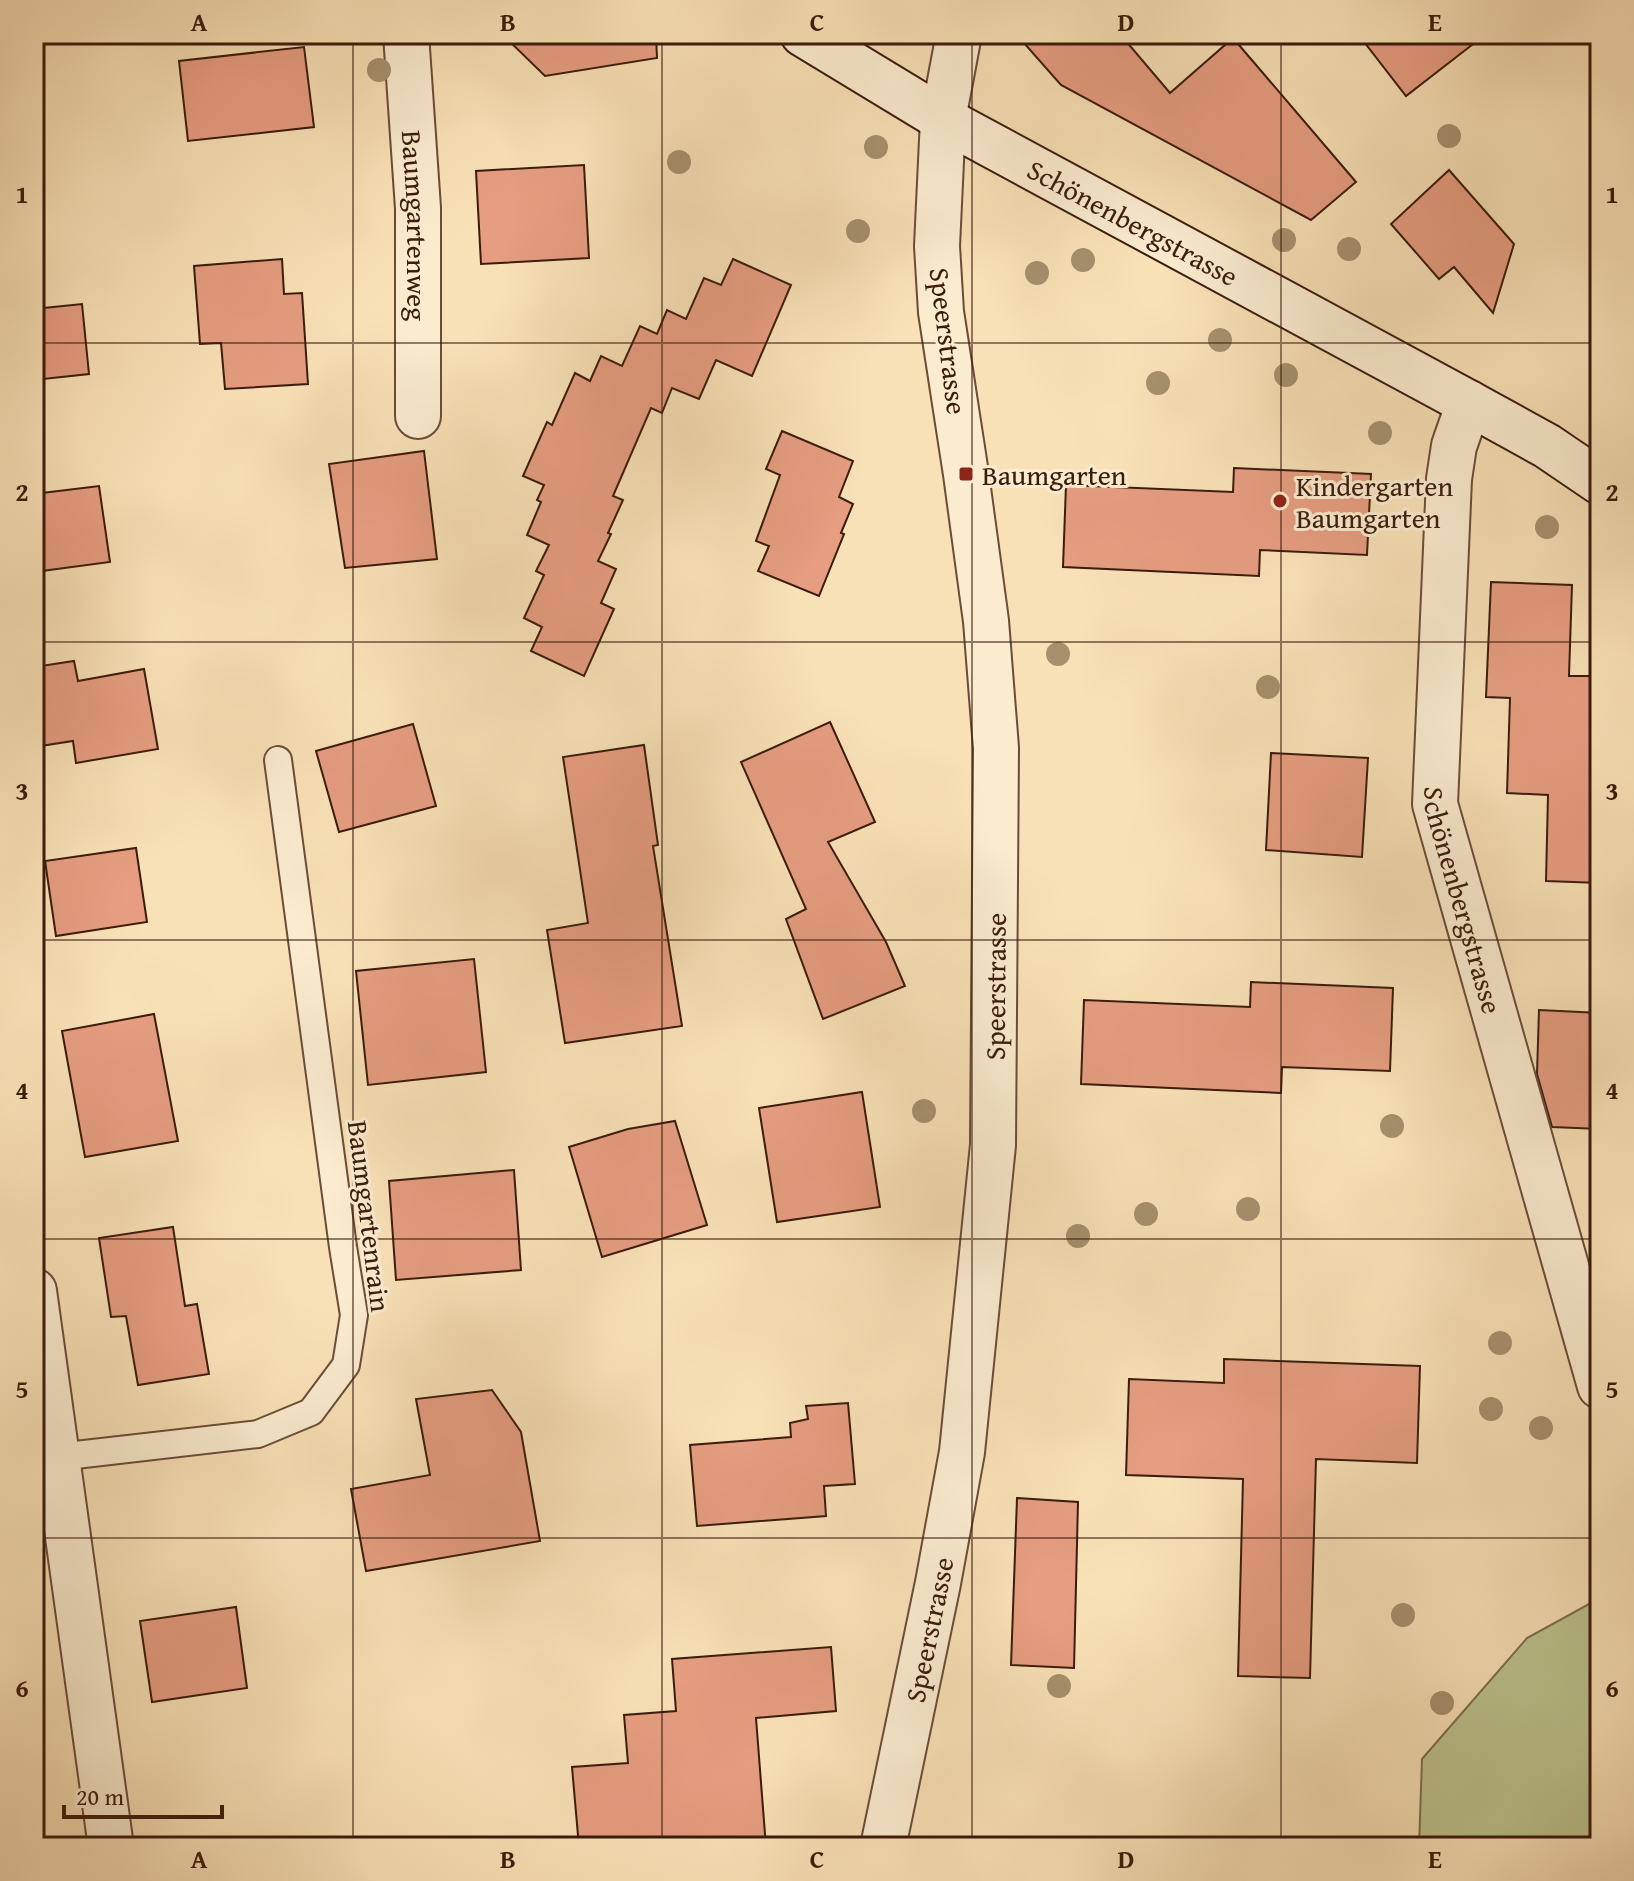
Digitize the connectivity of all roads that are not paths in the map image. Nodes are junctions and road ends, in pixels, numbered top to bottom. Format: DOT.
graph roads {
  1 [pos="406,34"];
  2 [pos="803,34"];
  3 [pos="959,34"];
  4 [pos="943,119"];
  5 [pos="1469,403"];
  6 [pos="418,416"];
  7 [pos="1600,482"];
  8 [pos="278,760"];
  9 [pos="34,1291"];
  10 [pos="1600,1386"];
  11 [pos="58,1457"];
  12 [pos="111,1847"];
  13 [pos="883,1847"];
  1 -- 6 [label="street, Baumgartenweg"];
  2 -- 4 [label="street, Schönenbergstrasse"];
  3 -- 4 [label="street, Speerstrasse"];
  4 -- 5 [label="street, Schönenbergstrasse"];
  4 -- 13 [label="street, Speerstrasse"];
  5 -- 7 [label="street, Schönenbergstrasse"];
  5 -- 10 [label="street, Schönenbergstrasse"];
  8 -- 11 [label="lane, Baumgartenrain"];
  9 -- 11 [label="street"];
  11 -- 12 [label="street"];
}
